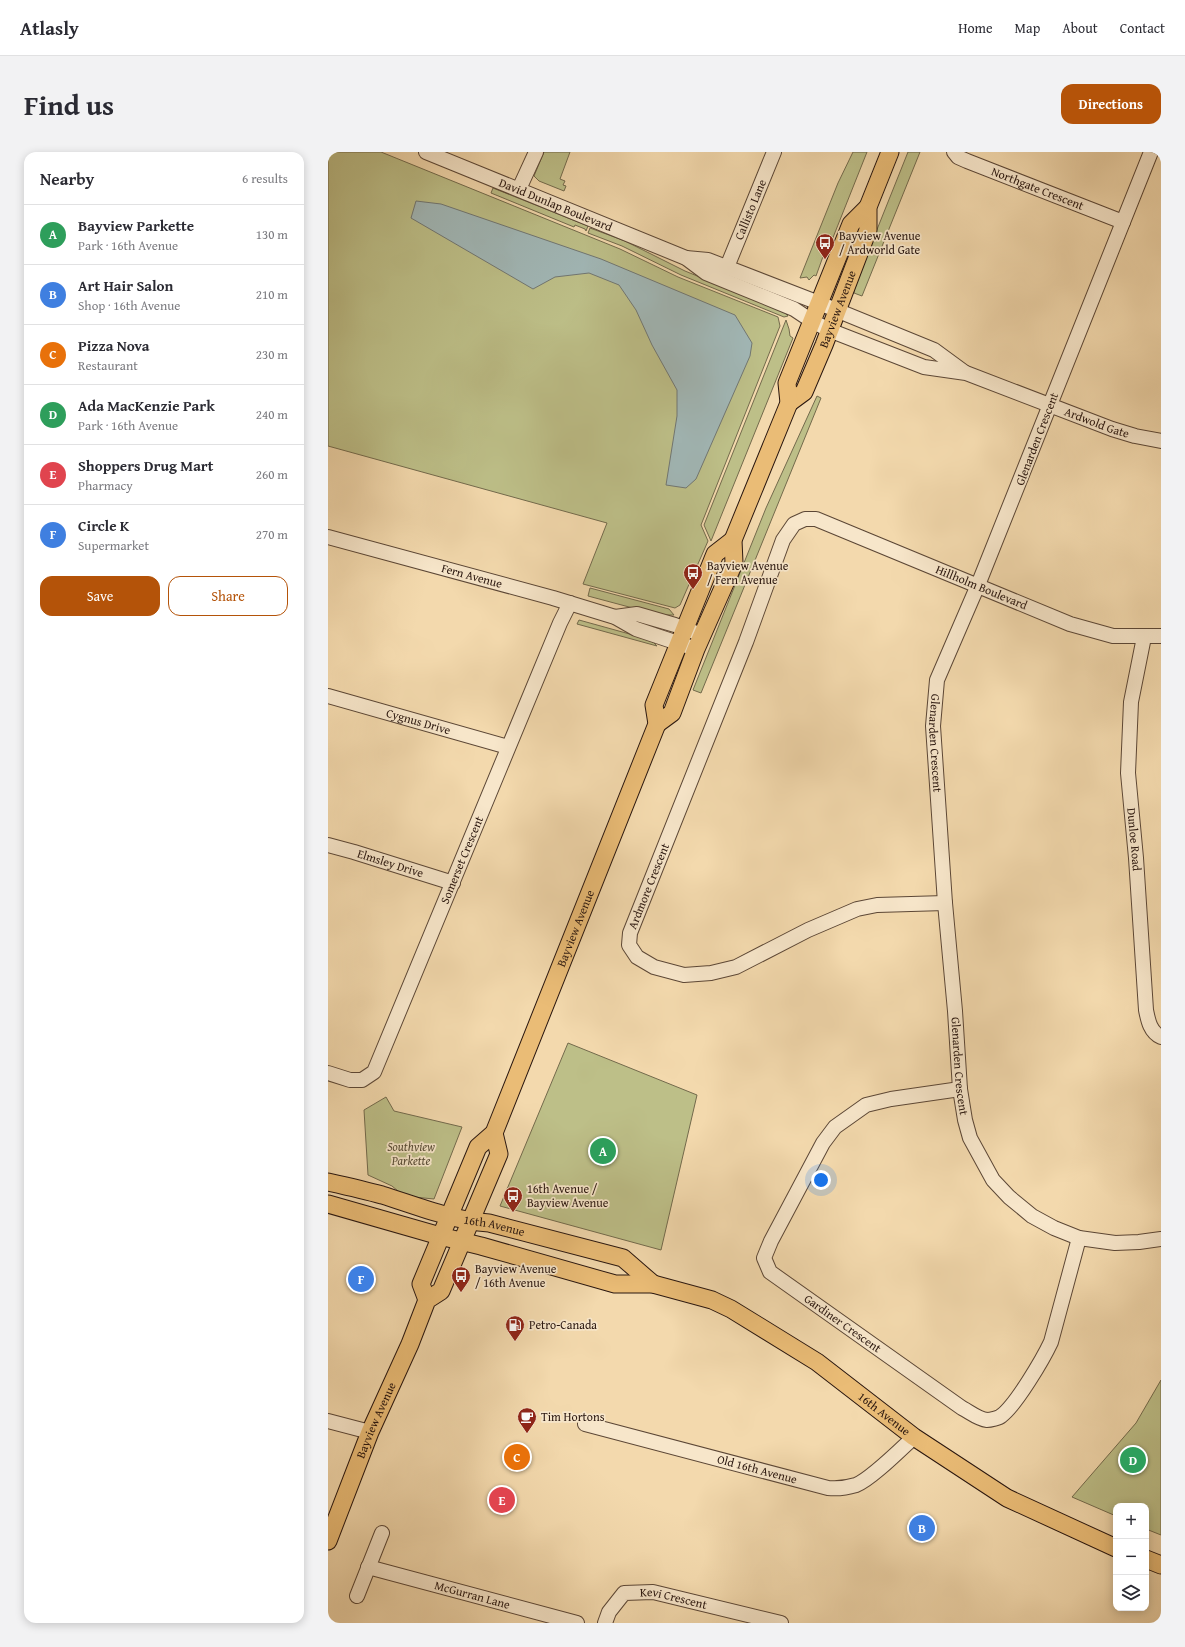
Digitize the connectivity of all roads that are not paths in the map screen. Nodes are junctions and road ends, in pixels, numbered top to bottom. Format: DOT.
graph roads {
  1 [pos="426,152"];
  2 [pos="536,152"];
  3 [pos="774,152"];
  4 [pos="890,152"];
  5 [pos="954,152"];
  6 [pos="1151,152"];
  7 [pos="519,189"];
  8 [pos="868,207"];
  9 [pos="1123,222"];
  10 [pos="686,258"];
  11 [pos="727,267"];
  12 [pos="819,303"];
  13 [pos="837,310"];
  14 [pos="812,321"];
  15 [pos="829,330"];
  16 [pos="966,373"];
  17 [pos="789,403"];
  18 [pos="1050,405"];
  19 [pos="1161,441"];
  20 [pos="806,519"];
  21 [pos="328,537"];
  22 [pos="733,540"];
  23 [pos="978,585"];
  24 [pos="570,603"];
  25 [pos="683,636"];
  26 [pos="1161,636"];
  27 [pos="1144,637"];
  28 [pos="699,642"];
  29 [pos="328,696"];
  30 [pos="657,724"];
  31 [pos="508,747"];
  32 [pos="328,845"];
  33 [pos="453,883"];
  34 [pos="945,903"];
  35 [pos="1161,1037"];
  36 [pos="328,1074"];
  37 [pos="960,1089"];
  38 [pos="494,1133"];
  39 [pos="328,1182"];
  40 [pos="328,1204"];
  41 [pos="448,1216"];
  42 [pos="470,1222"];
  43 [pos="440,1236"];
  44 [pos="1079,1238"];
  45 [pos="1161,1238"];
  46 [pos="462,1242"];
  47 [pos="653,1284"];
  48 [pos="427,1300"];
  49 [pos="328,1421"];
  50 [pos="585,1424"];
  51 [pos="370,1432"];
  52 [pos="914,1437"];
  53 [pos="382,1533"];
  54 [pos="328,1541"];
  55 [pos="1113,1547"];
  56 [pos="1149,1560"];
  57 [pos="1161,1564"];
  58 [pos="368,1567"];
  59 [pos="357,1596"];
  60 [pos="577,1623"];
  61 [pos="605,1623"];
  62 [pos="781,1623"];
  1 -- 7 [label="street, David Dunlap Boulevard"];
  2 -- 7 [label="street"];
  3 -- 11 [label="street, Callisto Lane"];
  4 -- 8 [label="main road, Bayview Avenue"];
  5 -- 9 [label="street, Northgate Crescent"];
  6 -- 9 [label="street, Glenarden Crescent"];
  7 -- 10 [label="street, David Dunlap Boulevard"];
  8 -- 12 [label="main road, Bayview Avenue"];
  8 -- 13 [label="main road, Bayview Avenue"];
  9 -- 18 [label="street, Glenarden Crescent"];
  10 -- 11 [label="street, David Dunlap Boulevard"];
  10 -- 14 [label="street, David Dunlap Boulevard"];
  11 -- 12 [label="street, David Dunlap Boulevard"];
  12 -- 13 [label="street, David Dunlap Boulevard"];
  12 -- 14 [label="main road, Bayview Avenue"];
  13 -- 15 [label="main road, Bayview Avenue"];
  13 -- 16 [label="street, Ardwold Gate"];
  14 -- 15 [label="street, Ardwold Gate"];
  14 -- 17 [label="main road, Bayview Avenue"];
  15 -- 16 [label="street, Ardwold Gate"];
  15 -- 17 [label="main road, Bayview Avenue"];
  16 -- 18 [label="street, Ardwold Gate"];
  17 -- 22 [label="main road, Bayview Avenue"];
  18 -- 19 [label="street, Ardwold Gate"];
  18 -- 23 [label="street, Glenarden Crescent"];
  20 -- 23 [label="street, Hillholm Boulevard"];
  20 -- 34 [label="street, Ardmore Crescent"];
  21 -- 24 [label="street, Fern Avenue"];
  22 -- 25 [label="main road, Bayview Avenue"];
  22 -- 28 [label="main road, Bayview Avenue"];
  23 -- 27 [label="street, Hillholm Boulevard"];
  23 -- 34 [label="street, Glenarden Crescent"];
  24 -- 25 [label="street, Fern Avenue"];
  24 -- 31 [label="street, Somerset Crescent"];
  25 -- 28 [label="street, Fern Avenue"];
  25 -- 30 [label="main road, Bayview Avenue"];
  26 -- 27 [label="street, Hillholm Boulevard"];
  27 -- 35 [label="street, Dunloe Road"];
  28 -- 30 [label="main road, Bayview Avenue"];
  29 -- 31 [label="street, Cygnus Drive"];
  30 -- 38 [label="main road, Bayview Avenue"];
  31 -- 33 [label="street, Somerset Crescent"];
  32 -- 33 [label="street, Elmsley Drive"];
  33 -- 36 [label="street, Somerset Crescent"];
  34 -- 37 [label="street, Glenarden Crescent"];
  37 -- 44 [label="street, Glenarden Crescent"];
  37 -- 44 [label="street, Gardiner Crescent"];
  38 -- 41 [label="main road, Bayview Avenue"];
  38 -- 42 [label="main road"];
  39 -- 41 [label="main road, 16th Avenue"];
  40 -- 43 [label="main road, 16th Avenue"];
  41 -- 42 [label="main road, 16th Avenue"];
  41 -- 43 [label="main road, Bayview Avenue"];
  42 -- 46 [label="main road"];
  42 -- 47 [label="main road, 16th Avenue"];
  43 -- 46 [label="main road, 16th Avenue"];
  43 -- 48 [label="main road, Bayview Avenue"];
  44 -- 45 [label="street, Glenarden Crescent"];
  46 -- 47 [label="main road, 16th Avenue"];
  46 -- 48 [label="main road"];
  47 -- 52 [label="main road, 16th Avenue"];
  48 -- 51 [label="main road, Bayview Avenue"];
  49 -- 51 [label="street"];
  50 -- 52 [label="street, Old 16th Avenue"];
  51 -- 54 [label="main road, Bayview Avenue"];
  52 -- 55 [label="main road, 16th Avenue"];
  53 -- 58 [label="street"];
  56 -- 57 [label="main road"];
  58 -- 59 [label="street"];
  58 -- 60 [label="street, McGurran Lane"];
  61 -- 62 [label="street, Kevi Crescent"];
}
